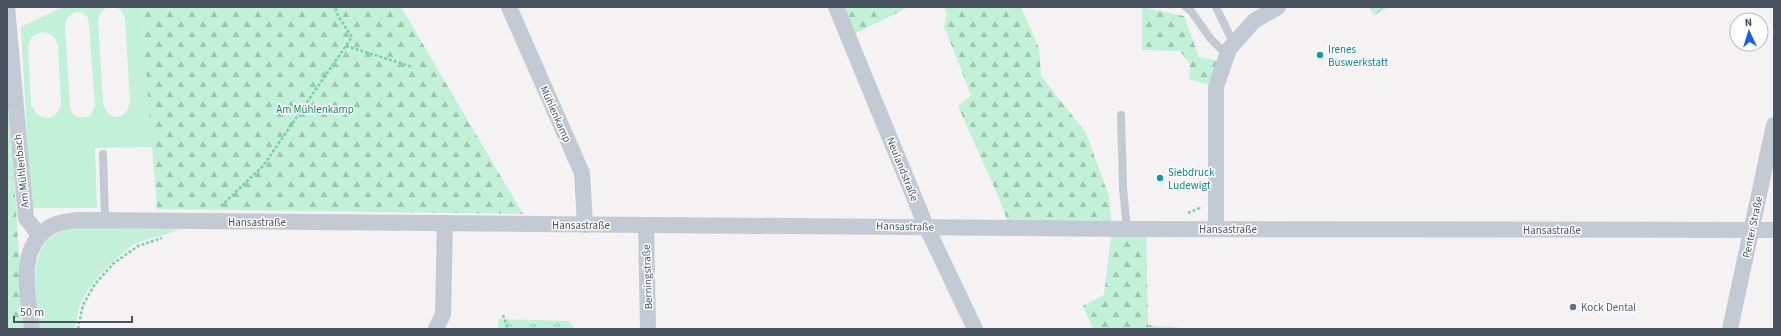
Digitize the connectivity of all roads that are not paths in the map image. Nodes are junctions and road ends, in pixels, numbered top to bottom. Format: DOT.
graph roads {
  1 [pos="7,7"];
  2 [pos="509,7"];
  3 [pos="836,7"];
  4 [pos="1186,7"];
  5 [pos="1216,7"];
  6 [pos="1278,7"];
  7 [pos="1231,50"];
  8 [pos="1121,115"];
  9 [pos="1774,125"];
  10 [pos="103,154"];
  11 [pos="105,220"];
  12 [pos="445,223"];
  13 [pos="585,225"];
  14 [pos="646,225"];
  15 [pos="926,226"];
  16 [pos="1127,229"];
  17 [pos="1216,229"];
  18 [pos="1752,230"];
  19 [pos="1774,230"];
  20 [pos="39,235"];
  21 [pos="32,329"];
  22 [pos="436,329"];
  23 [pos="648,329"];
  24 [pos="975,329"];
  25 [pos="1730,329"];
  1 -- 20 [label="street, Am Mühlenbach"];
  2 -- 13 [label="street, Mühlenkamp"];
  3 -- 15 [label="street, Neulandstraße"];
  4 -- 7 [label="lane"];
  5 -- 7 [label="lane"];
  6 -- 7 [label="street"];
  7 -- 17 [label="street"];
  8 -- 16 [label="lane"];
  9 -- 18 [label="street, Penter Straße"];
  10 -- 11 [label="lane"];
  11 -- 12 [label="street, Hansastraße"];
  11 -- 20 [label="street, Hansastraße"];
  12 -- 13 [label="street, Hansastraße"];
  12 -- 22 [label="street"];
  13 -- 14 [label="street, Hansastraße"];
  14 -- 15 [label="street, Hansastraße"];
  14 -- 23 [label="street, Berningstraße"];
  15 -- 16 [label="street, Hansastraße"];
  15 -- 24 [label="street, Neulandstraße"];
  16 -- 17 [label="street, Hansastraße"];
  17 -- 18 [label="street, Hansastraße"];
  18 -- 19 [label="street, Hansastraße"];
  18 -- 25 [label="street, Penter Straße"];
  20 -- 21 [label="street"];
}
